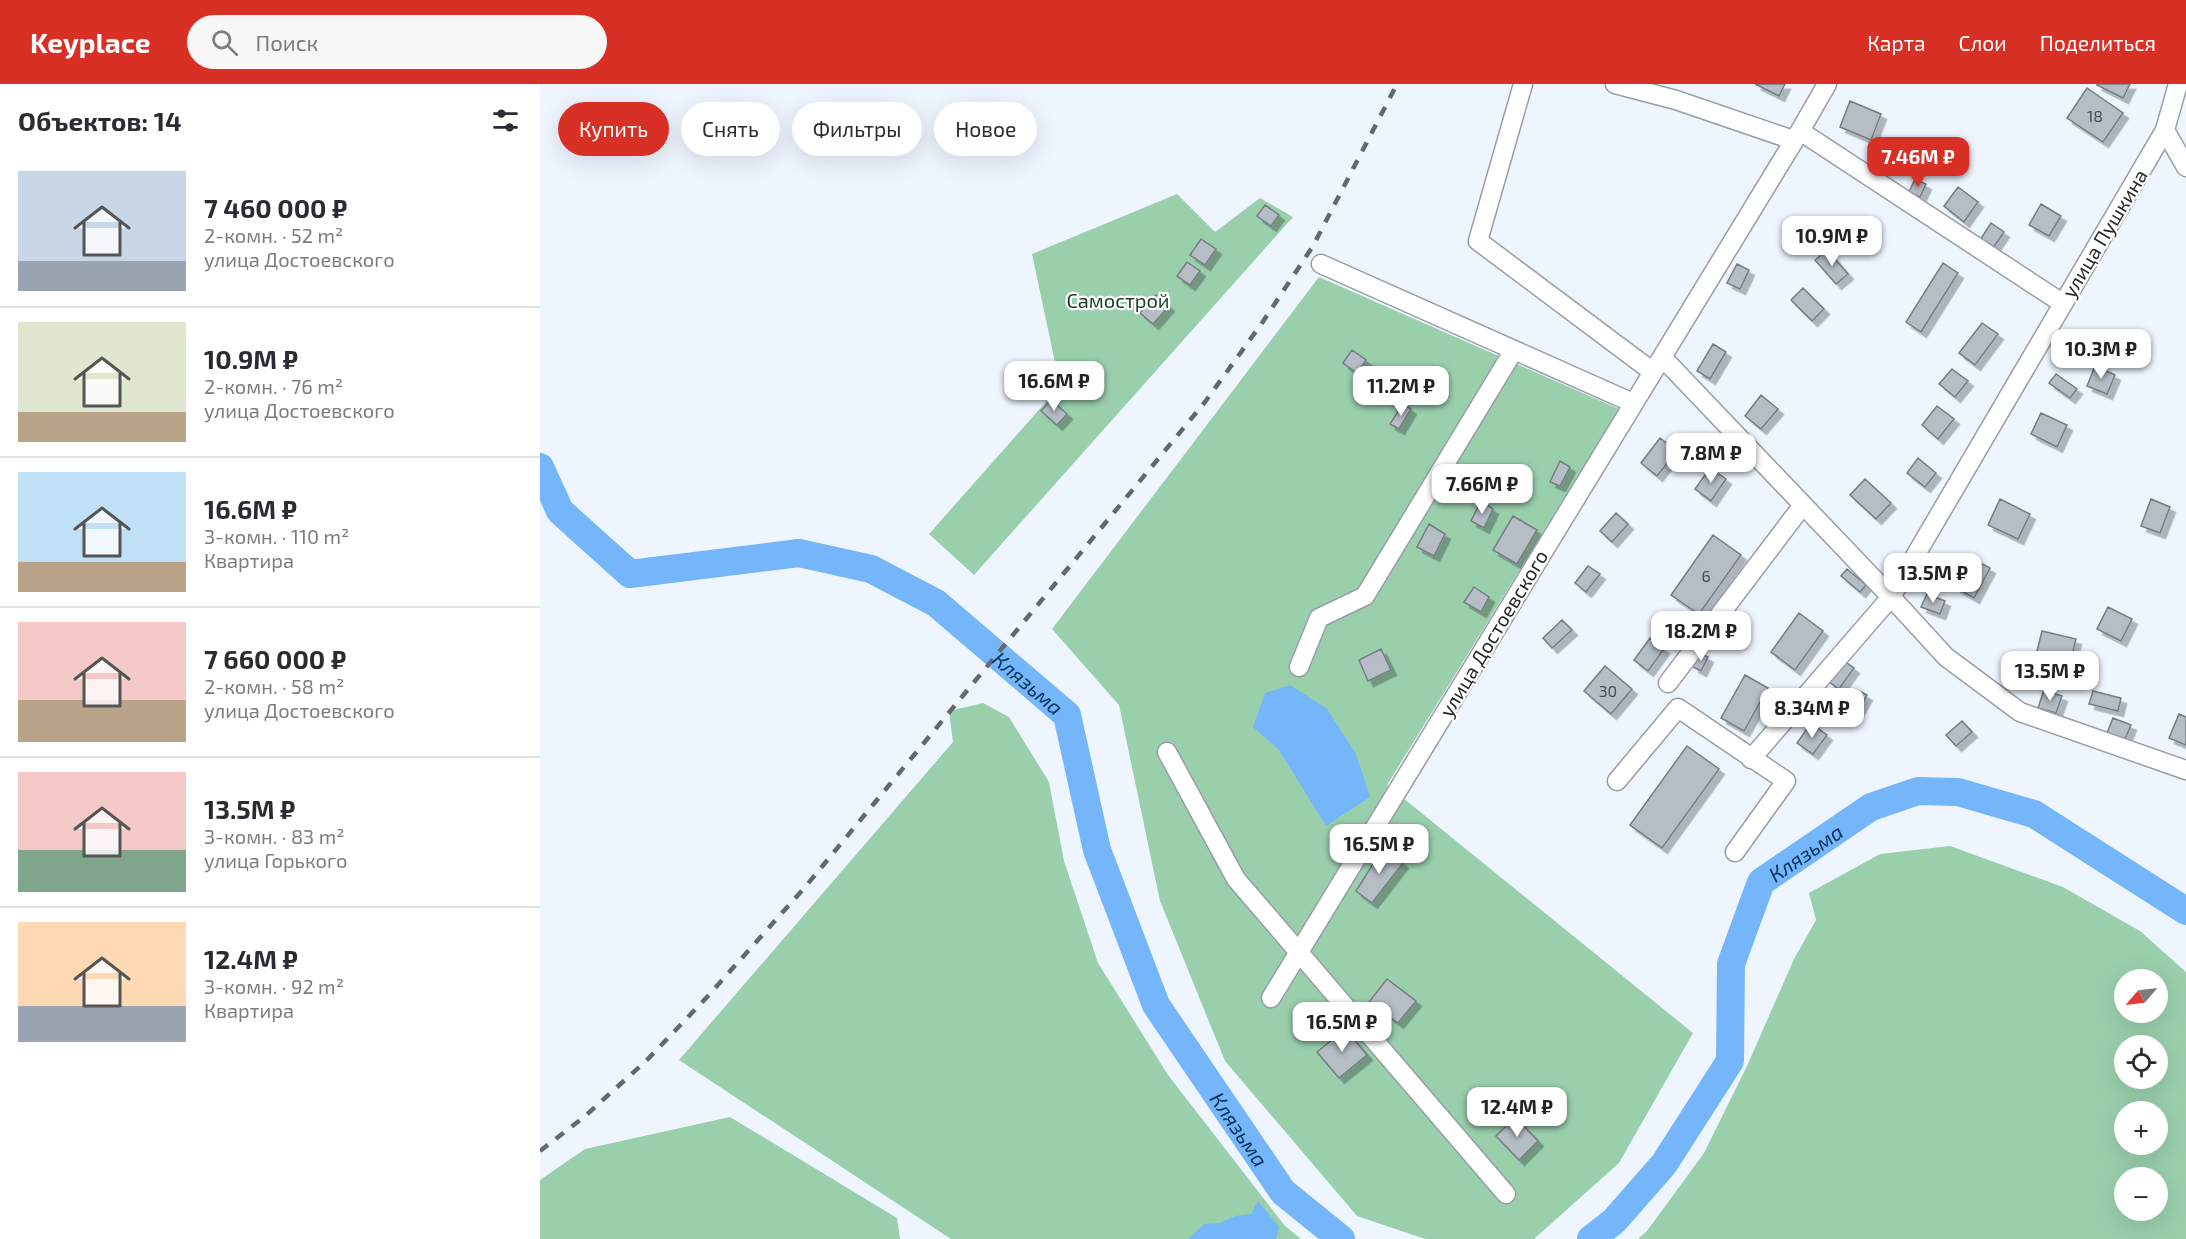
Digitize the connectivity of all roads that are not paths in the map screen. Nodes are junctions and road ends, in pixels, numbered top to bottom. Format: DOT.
graph roads {
  1 [pos="1523,84"];
  2 [pos="1615,84"];
  3 [pos="1827,84"];
  4 [pos="2178,84"];
  5 [pos="1679,92"];
  6 [pos="2165,130"];
  7 [pos="1797,135"];
  8 [pos="2186,167"];
  9 [pos="1321,264"];
  10 [pos="2062,303"];
  11 [pos="1514,350"];
  12 [pos="1657,364"];
  13 [pos="1633,403"];
  14 [pos="1803,505"];
  15 [pos="1891,597"];
  16 [pos="1299,667"];
  17 [pos="1668,683"];
  18 [pos="1167,752"];
  19 [pos="1751,759"];
  20 [pos="2186,770"];
  21 [pos="1617,781"];
  22 [pos="1735,852"];
  23 [pos="1298,954"];
  24 [pos="1271,998"];
  25 [pos="1506,1194"];
  1 -- 12 [label="street"];
  2 -- 5 [label="street"];
  3 -- 7 [label="street, улица Достоевского"];
  4 -- 6 [label="street, улица Пушкина"];
  5 -- 7 [label="street"];
  6 -- 8 [label="street"];
  6 -- 10 [label="street, улица Пушкина"];
  7 -- 10 [label="street"];
  7 -- 12 [label="street, улица Достоевского"];
  9 -- 11 [label="street"];
  10 -- 15 [label="street, улица Пушкина"];
  11 -- 13 [label="street"];
  11 -- 16 [label="street"];
  12 -- 13 [label="street, улица Достоевского"];
  12 -- 14 [label="street"];
  13 -- 23 [label="street, улица Достоевского"];
  14 -- 15 [label="street"];
  14 -- 17 [label="street"];
  15 -- 19 [label="street, улица Пушкина"];
  15 -- 20 [label="street"];
  18 -- 23 [label="street"];
  19 -- 21 [label="street"];
  19 -- 22 [label="street"];
  23 -- 24 [label="street, улица Достоевского"];
  23 -- 25 [label="street"];
}
